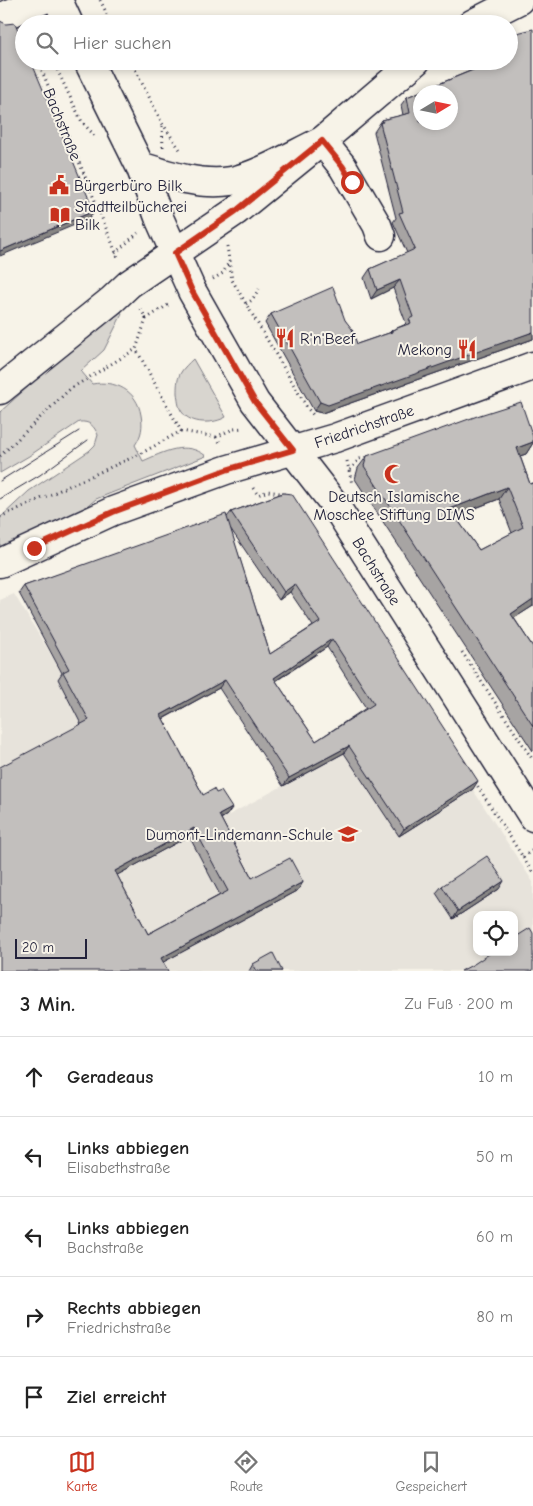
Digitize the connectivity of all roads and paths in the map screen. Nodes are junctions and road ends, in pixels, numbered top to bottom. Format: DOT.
graph roads {
  1 [pos="42,0"];
  2 [pos="58,0"];
  3 [pos="100,0"];
  4 [pos="519,0"];
  5 [pos="65,15"];
  6 [pos="108,15"];
  7 [pos="490,15"];
  8 [pos="4,16"];
  9 [pos="42,70"];
  10 [pos="57,70"];
  11 [pos="92,70"];
  12 [pos="136,70"];
  13 [pos="405,70"];
  14 [pos="162,123"];
  15 [pos="100,141"];
  16 [pos="322,141"];
  17 [pos="183,154"];
  18 [pos="165,155"];
  19 [pos="140,166"];
  20 [pos="132,236"];
  21 [pos="381,236"];
  22 [pos="226,242"];
  23 [pos="114,252"];
  24 [pos="175,253"];
  25 [pos="229,261"];
  26 [pos="122,266"];
  27 [pos="220,275"];
  28 [pos="259,289"];
  29 [pos="246,304"];
  30 [pos="146,319"];
  31 [pos="136,349"];
  32 [pos="533,366"];
  33 [pos="0,390"];
  34 [pos="316,419"];
  35 [pos="233,429"];
  36 [pos="182,431"];
  37 [pos="293,450"];
  38 [pos="376,454"];
  39 [pos="0,456"];
  40 [pos="346,474"];
  41 [pos="258,495"];
  42 [pos="287,495"];
  43 [pos="0,518"];
  44 [pos="0,563"];
  45 [pos="475,782"];
  46 [pos="533,817"];
  47 [pos="533,850"];
  48 [pos="523,858"];
  49 [pos="533,873"];
  1 -- 8 [label="main road"];
  2 -- 5 [label="main road"];
  3 -- 6 [label="path"];
  4 -- 7 [label="main road"];
  9 -- 23 [label="path, Bachstraße"];
  10 -- 15 [label="path, Bachstraße"];
  11 -- 19 [label="main road, Bachstraße"];
  12 -- 14 [label="path"];
  13 -- 16 [label="main road"];
  14 -- 17 [label="path"];
  14 -- 18 [label="path"];
  16 -- 19 [label="main road"];
  16 -- 21 [label="main road"];
  16 -- 24 [label="main road"];
  19 -- 24 [label="main road, Bachstraße"];
  20 -- 23 [label="path"];
  22 -- 25 [label="path"];
  23 -- 26 [label="path, Bachstraße"];
  24 -- 33 [label="main road"];
  24 -- 37 [label="main road, Bachstraße"];
  25 -- 27 [label="path"];
  25 -- 29 [label="path"];
  28 -- 29 [label="path"];
  29 -- 34 [label="path"];
  30 -- 31 [label="path"];
  31 -- 36 [label="path"];
  31 -- 39 [label="path"];
  32 -- 37 [label="main road, Friedrichstraße"];
  35 -- 36 [label="path"];
  36 -- 43 [label="path"];
  37 -- 44 [label="main road, Friedrichstraße"];
  37 -- 46 [label="main road, Bachstraße"];
  38 -- 40 [label="path, Friedrichstraße"];
  41 -- 42 [label="path"];
  45 -- 48 [label="path"];
  47 -- 48 [label="path"];
  48 -- 49 [label="path"];
}
